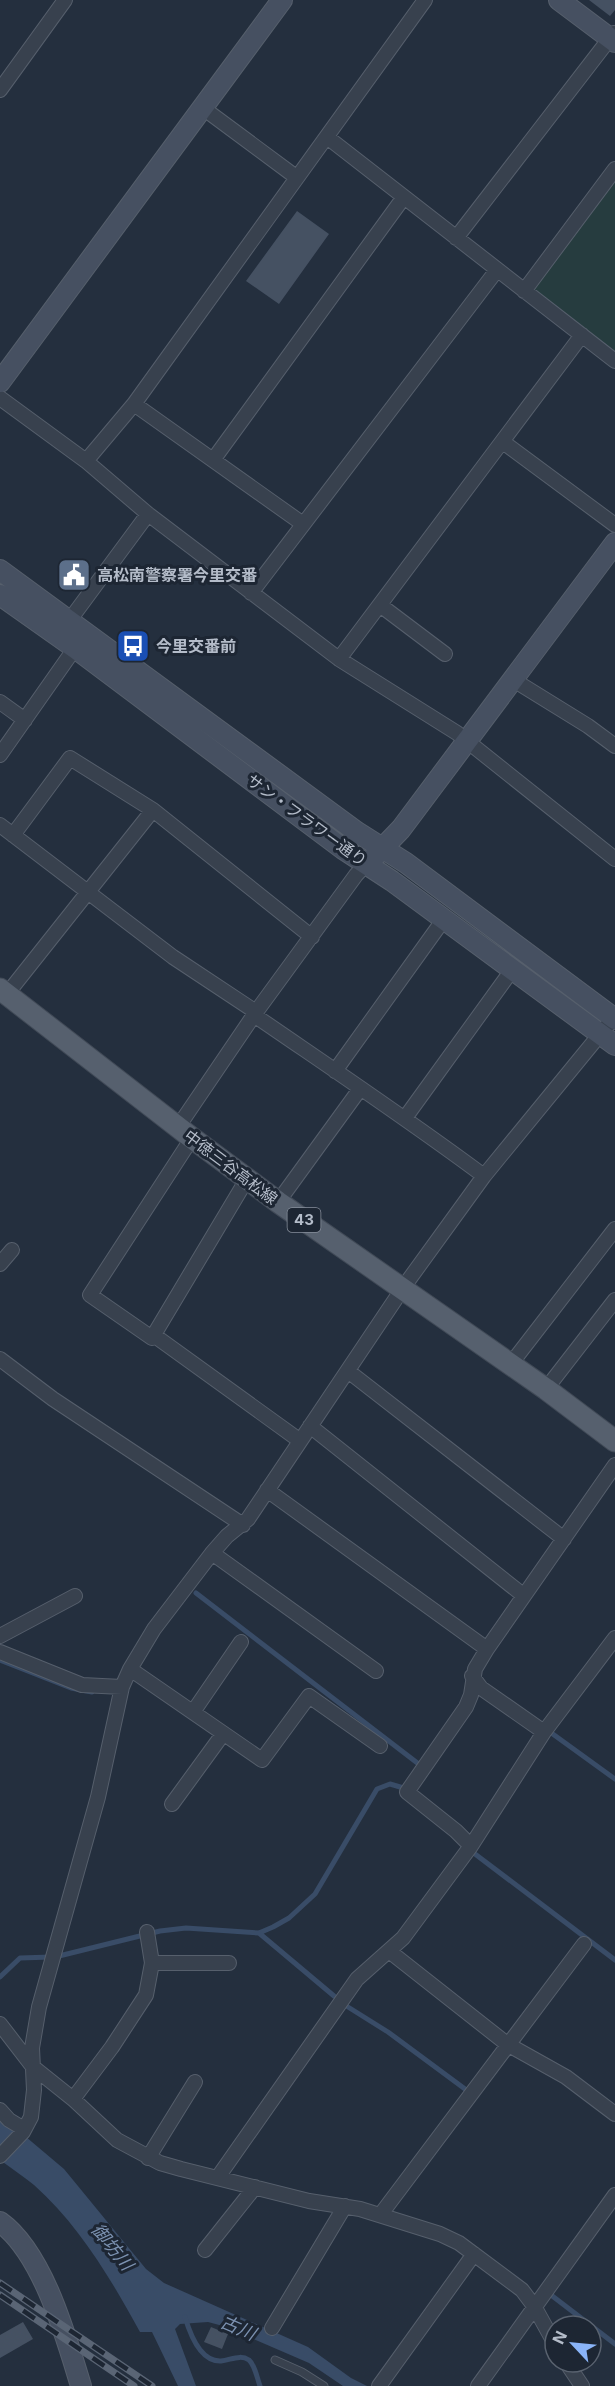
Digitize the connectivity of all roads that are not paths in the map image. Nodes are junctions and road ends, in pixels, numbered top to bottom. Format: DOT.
graph roads {
  1 [pos="65,0"];
  2 [pos="282,0"];
  3 [pos="425,0"];
  4 [pos="559,0"];
  5 [pos="613,37"];
  6 [pos="0,90"];
  7 [pos="204,108"];
  8 [pos="327,137"];
  9 [pos="615,169"];
  10 [pos="296,177"];
  11 [pos="404,197"];
  12 [pos="456,238"];
  13 [pos="497,270"];
  14 [pos="524,291"];
  15 [pos="582,335"];
  16 [pos="615,361"];
  17 [pos="3,372"];
  18 [pos="0,398"];
  19 [pos="134,404"];
  20 [pos="502,442"];
  21 [pos="213,460"];
  22 [pos="86,461"];
  23 [pos="148,514"];
  24 [pos="303,524"];
  25 [pos="615,525"];
  26 [pos="613,551"];
  27 [pos="0,570"];
  28 [pos="251,593"];
  29 [pos="0,595"];
  30 [pos="380,605"];
  31 [pos="64,628"];
  32 [pos="75,648"];
  33 [pos="445,654"];
  34 [pos="339,659"];
  35 [pos="512,679"];
  36 [pos="0,702"];
  37 [pos="25,720"];
  38 [pos="467,741"];
  39 [pos="615,746"];
  40 [pos="0,755"];
  41 [pos="153,810"];
  42 [pos="0,825"];
  43 [pos="13,835"];
  44 [pos="382,848"];
  45 [pos="615,859"];
  46 [pos="367,863"];
  47 [pos="88,891"];
  48 [pos="444,919"];
  49 [pos="312,937"];
  50 [pos="513,970"];
  51 [pos="4,991"];
  52 [pos="255,1014"];
  53 [pos="614,1017"];
  54 [pos="608,1039"];
  55 [pos="335,1071"];
  56 [pos="360,1089"];
  57 [pos="405,1118"];
  58 [pos="185,1133"];
  59 [pos="484,1176"];
  60 [pos="247,1179"];
  61 [pos="278,1202"];
  62 [pos="615,1229"];
  63 [pos="12,1250"];
  64 [pos="0,1264"];
  65 [pos="402,1289"];
  66 [pos="615,1300"];
  67 [pos="155,1336"];
  68 [pos="0,1359"];
  69 [pos="510,1365"];
  70 [pos="348,1371"];
  71 [pos="546,1389"];
  72 [pos="310,1426"];
  73 [pos="299,1440"];
  74 [pos="615,1441"];
  75 [pos="615,1465"];
  76 [pos="267,1490"];
  77 [pos="243,1525"];
  78 [pos="564,1539"];
  79 [pos="212,1553"];
  80 [pos="524,1595"];
  81 [pos="75,1596"];
  82 [pos="0,1635"];
  83 [pos="615,1638"];
  84 [pos="242,1642"];
  85 [pos="487,1649"];
  86 [pos="0,1653"];
  87 [pos="130,1669"];
  88 [pos="376,1671"];
  89 [pos="472,1676"];
  90 [pos="122,1687"];
  91 [pos="193,1712"];
  92 [pos="544,1732"];
  93 [pos="224,1734"];
  94 [pos="380,1746"];
  95 [pos="172,1804"];
  96 [pos="471,1846"];
  97 [pos="147,1932"];
  98 [pos="584,1944"];
  99 [pos="389,1950"];
  100 [pos="152,1963"];
  101 [pos="229,1963"];
  102 [pos="0,2024"];
  103 [pos="507,2044"];
  104 [pos="33,2067"];
  105 [pos="195,2082"];
  106 [pos="73,2099"];
  107 [pos="0,2110"];
  108 [pos="615,2114"];
  109 [pos="24,2131"];
  110 [pos="0,2156"];
  111 [pos="148,2157"];
  112 [pos="218,2177"];
  113 [pos="255,2187"];
  114 [pos="615,2195"];
  115 [pos="345,2206"];
  116 [pos="381,2214"];
  117 [pos="0,2222"];
  118 [pos="205,2250"];
  119 [pos="474,2254"];
  120 [pos="534,2306"];
  121 [pos="543,2322"];
  122 [pos="272,2328"];
  123 [pos="275,2360"];
  124 [pos="81,2386"];
  125 [pos="324,2386"];
  126 [pos="379,2386"];
  127 [pos="477,2386"];
  1 -- 6 [label="street"];
  2 -- 7 [label="street"];
  3 -- 8 [label="street"];
  4 -- 5 [label="street"];
  5 -- 12 [label="street"];
  7 -- 10 [label="street"];
  7 -- 17 [label="street"];
  8 -- 10 [label="street"];
  8 -- 11 [label="street"];
  9 -- 14 [label="street"];
  10 -- 19 [label="street"];
  11 -- 12 [label="street"];
  11 -- 21 [label="street"];
  12 -- 13 [label="street"];
  13 -- 14 [label="street"];
  13 -- 24 [label="street"];
  14 -- 15 [label="street"];
  15 -- 16 [label="street"];
  15 -- 20 [label="street"];
  18 -- 22 [label="street"];
  19 -- 21 [label="street"];
  19 -- 22 [label="street"];
  20 -- 25 [label="street"];
  20 -- 30 [label="street"];
  21 -- 24 [label="street"];
  22 -- 23 [label="street"];
  23 -- 28 [label="street"];
  23 -- 31 [label="street"];
  24 -- 28 [label="street"];
  26 -- 35 [label="street"];
  27 -- 31 [label="street, サン・フラワー通り"];
  28 -- 34 [label="street"];
  29 -- 31 [label="street, サン・フラワー通り"];
  30 -- 33 [label="street"];
  30 -- 34 [label="street"];
  31 -- 32 [label="street, サン・フラワー通り"];
  31 -- 44 [label="street, サン・フラワー通り"];
  32 -- 37 [label="street"];
  32 -- 46 [label="street, サン・フラワー通り"];
  34 -- 38 [label="street"];
  35 -- 38 [label="street"];
  35 -- 39 [label="street"];
  36 -- 37 [label="street"];
  37 -- 40 [label="street"];
  38 -- 44 [label="street"];
  38 -- 45 [label="street"];
  41 -- 43 [label="street"];
  41 -- 47 [label="street"];
  41 -- 49 [label="street"];
  42 -- 43 [label="street"];
  43 -- 47 [label="street"];
  44 -- 46 [label="street"];
  44 -- 53 [label="street, サン・フラワー通り"];
  46 -- 48 [label="street, サン・フラワー通り"];
  46 -- 49 [label="street"];
  47 -- 51 [label="street"];
  47 -- 52 [label="street"];
  48 -- 50 [label="street, サン・フラワー通り"];
  48 -- 55 [label="street"];
  49 -- 52 [label="street"];
  50 -- 54 [label="street, サン・フラワー通り"];
  50 -- 57 [label="street"];
  51 -- 58 [label="main road, 中徳三谷高松線 / 43"];
  52 -- 55 [label="street"];
  52 -- 58 [label="street"];
  53 -- 54 [label="street"];
  54 -- 59 [label="street"];
  55 -- 56 [label="street"];
  56 -- 57 [label="street"];
  56 -- 61 [label="street"];
  57 -- 59 [label="street"];
  58 -- 60 [label="main road, 中徳三谷高松線 / 43"];
  58 -- 67 [label="street"];
  59 -- 65 [label="street"];
  60 -- 61 [label="main road, 中徳三谷高松線 / 43"];
  60 -- 67 [label="street"];
  61 -- 65 [label="main road, 中徳三谷高松線 / 43"];
  62 -- 69 [label="street"];
  63 -- 64 [label="street"];
  65 -- 69 [label="main road, 中徳三谷高松線 / 43"];
  65 -- 70 [label="street"];
  66 -- 71 [label="street"];
  67 -- 73 [label="street"];
  68 -- 77 [label="street"];
  69 -- 71 [label="main road, 中徳三谷高松線 / 43"];
  70 -- 72 [label="street"];
  70 -- 78 [label="street"];
  71 -- 74 [label="main road, 中徳三谷高松線 / 43"];
  72 -- 73 [label="street"];
  72 -- 80 [label="street"];
  73 -- 76 [label="street"];
  75 -- 78 [label="street"];
  76 -- 77 [label="street"];
  76 -- 85 [label="street"];
  77 -- 79 [label="street"];
  78 -- 80 [label="street"];
  79 -- 87 [label="street"];
  79 -- 88 [label="street"];
  80 -- 85 [label="street"];
  81 -- 82 [label="street"];
  83 -- 92 [label="street"];
  84 -- 91 [label="street"];
  85 -- 89 [label="street"];
  86 -- 90 [label="street"];
  87 -- 90 [label="street"];
  87 -- 91 [label="street"];
  89 -- 92 [label="street"];
  89 -- 96 [label="street"];
  90 -- 104 [label="street"];
  91 -- 93 [label="street"];
  92 -- 96 [label="street"];
  93 -- 94 [label="street"];
  93 -- 95 [label="street"];
  96 -- 99 [label="street"];
  97 -- 100 [label="street"];
  98 -- 103 [label="street"];
  99 -- 103 [label="street"];
  99 -- 112 [label="street"];
  100 -- 101 [label="street"];
  100 -- 106 [label="street"];
  102 -- 104 [label="street"];
  103 -- 108 [label="street"];
  103 -- 116 [label="street"];
  104 -- 106 [label="street"];
  104 -- 109 [label="street"];
  105 -- 111 [label="street"];
  106 -- 111 [label="street"];
  107 -- 109 [label="street"];
  109 -- 110 [label="street"];
  111 -- 112 [label="street"];
  112 -- 113 [label="street"];
  113 -- 115 [label="street"];
  113 -- 118 [label="street"];
  114 -- 120 [label="street"];
  115 -- 116 [label="street"];
  115 -- 122 [label="street"];
  116 -- 119 [label="street"];
  117 -- 124 [label="street"];
  119 -- 120 [label="street"];
  119 -- 126 [label="street"];
  120 -- 121 [label="street"];
  120 -- 127 [label="street"];
  123 -- 125 [label="lane"];
}
